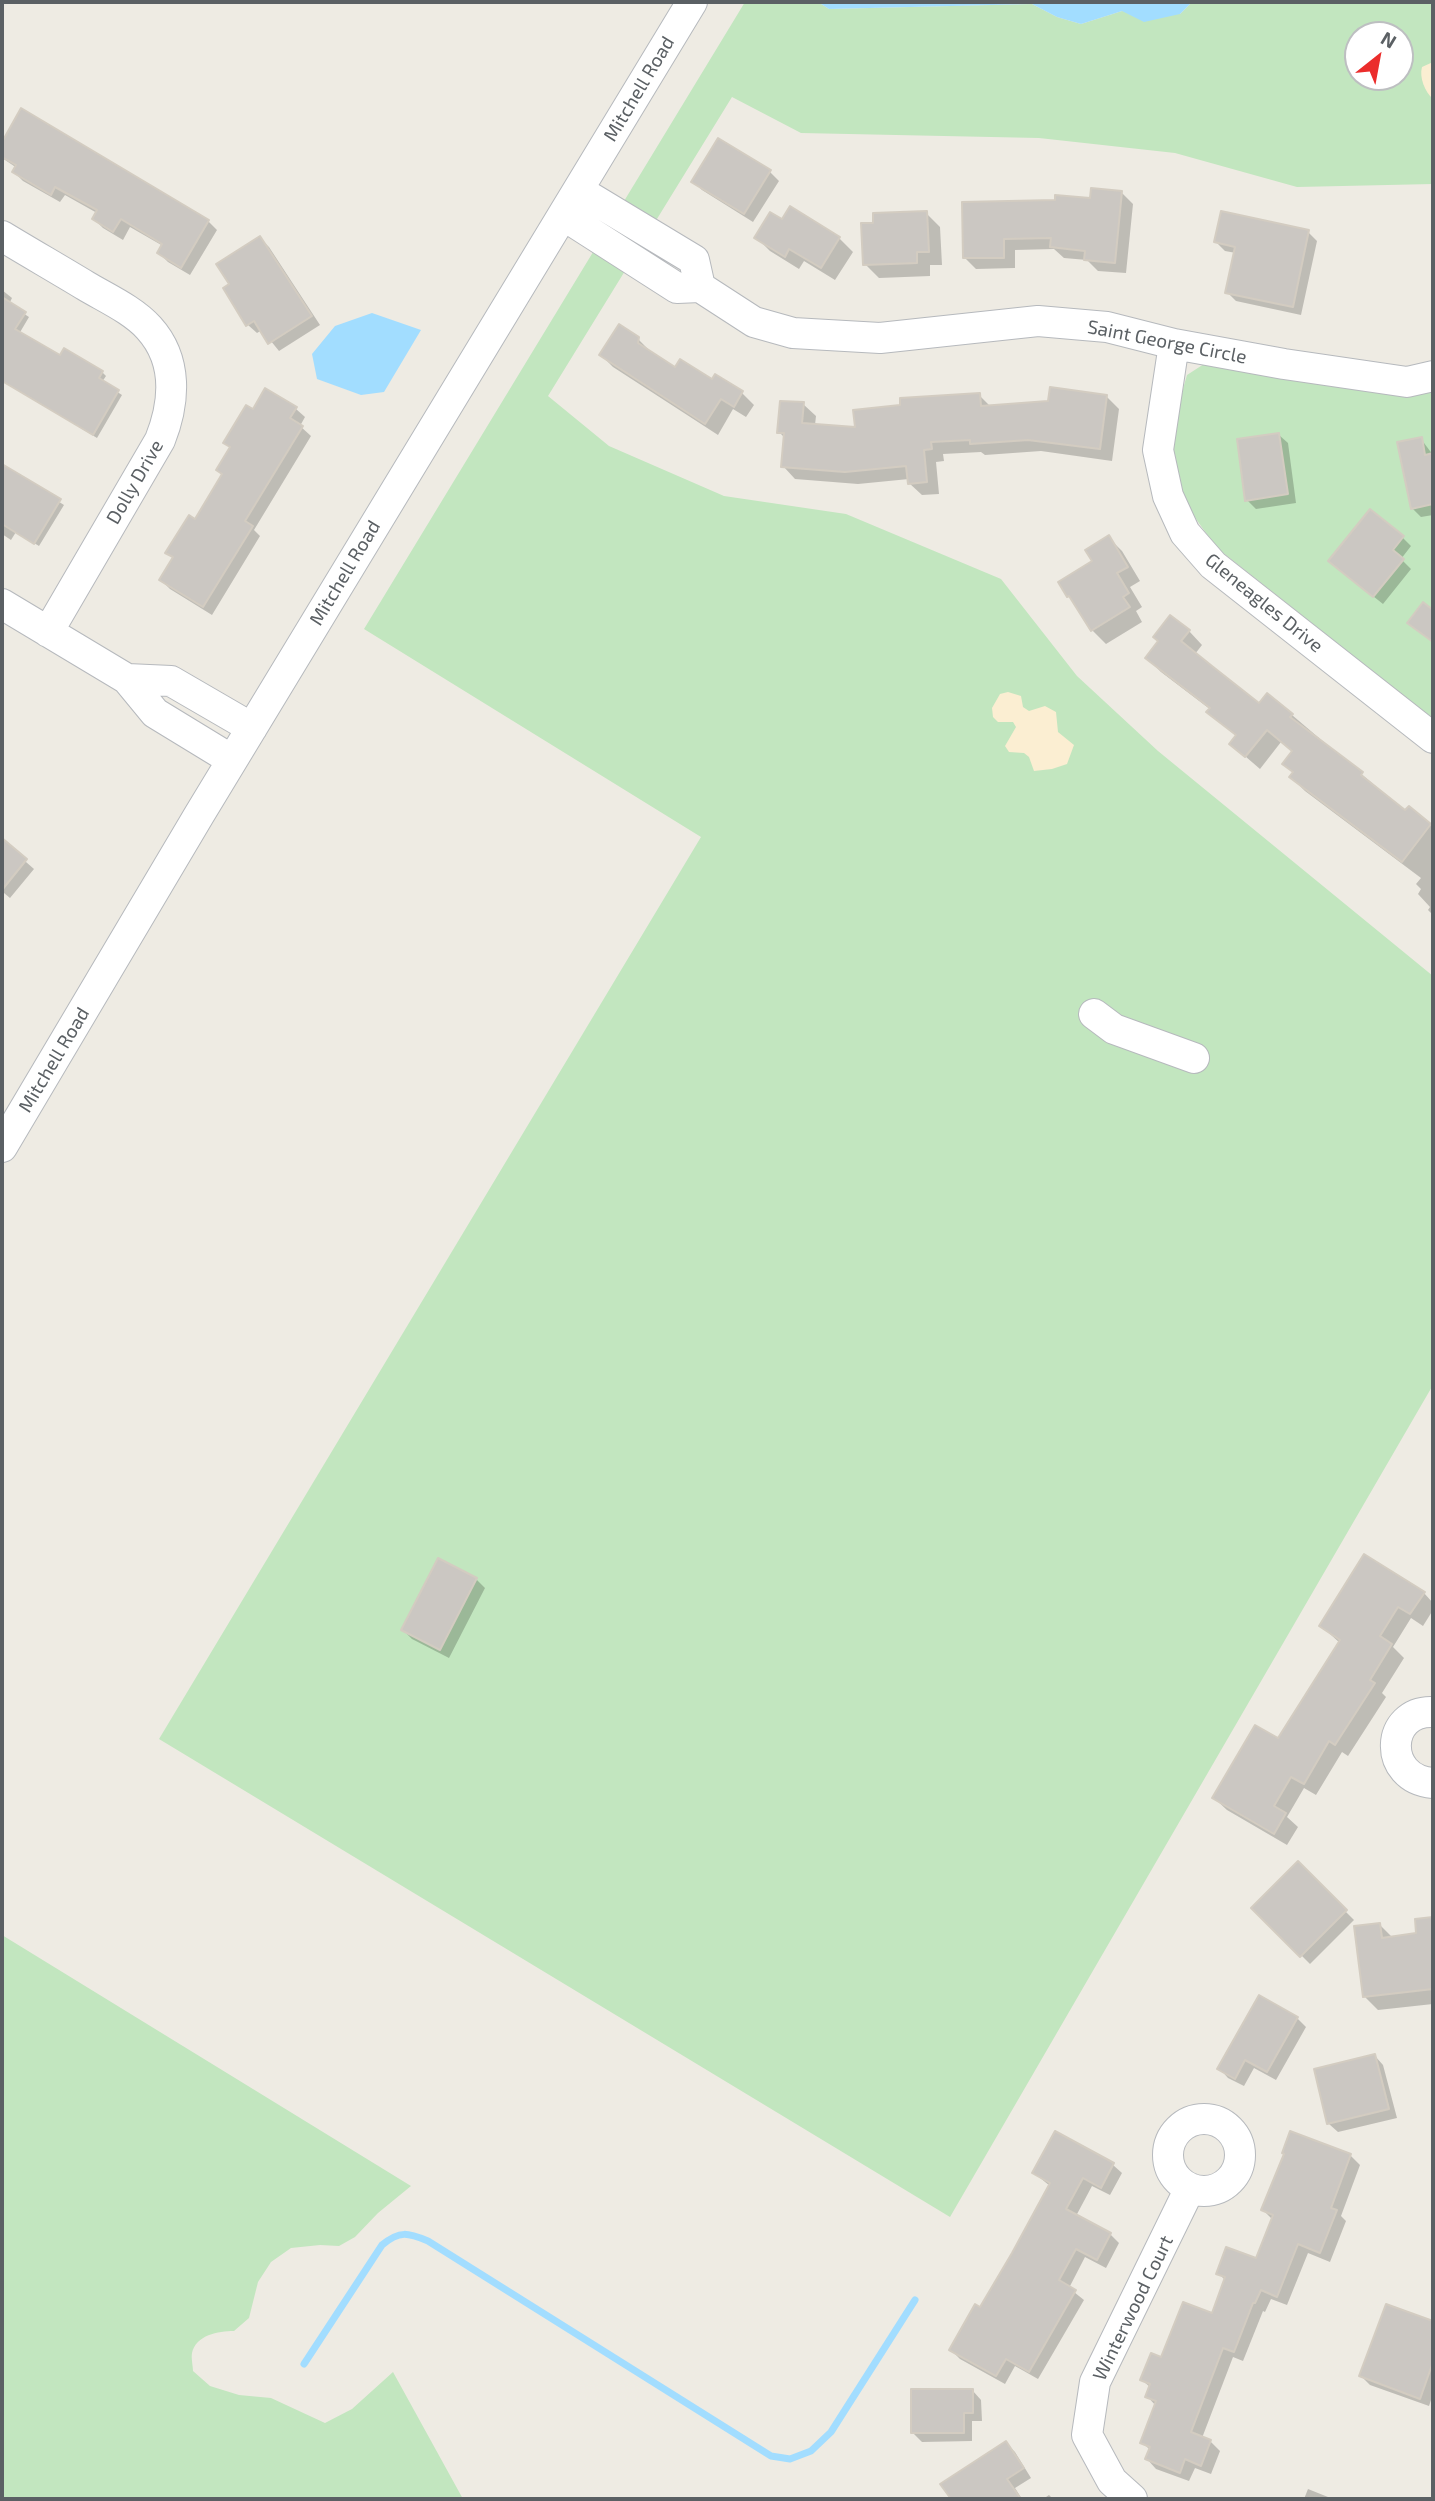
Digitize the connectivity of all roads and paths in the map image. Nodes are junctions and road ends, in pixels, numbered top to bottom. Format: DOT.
graph roads {
  1 [pos="692,2"];
  2 [pos="570,202"];
  3 [pos="2,236"];
  4 [pos="1174,344"];
  5 [pos="1433,376"];
  6 [pos="2,604"];
  7 [pos="48,632"];
  8 [pos="127,679"];
  9 [pos="251,728"];
  10 [pos="1433,737"];
  11 [pos="233,760"];
  12 [pos="1094,1014"];
  13 [pos="1194,1058"];
  14 [pos="2,1147"];
  15 [pos="1433,1712"];
  16 [pos="1433,1783"];
  17 [pos="1190,2188"];
  18 [pos="1132,2499"];
  1 -- 2 [label="street, Mitchell Road"];
  2 -- 4 [label="street, Saint George Circle"];
  2 -- 9 [label="street, Mitchell Road"];
  3 -- 7 [label="street, Dolly Drive"];
  4 -- 5 [label="street, Saint George Circle"];
  4 -- 10 [label="street, Gleneagles Drive"];
  6 -- 7 [label="street"];
  7 -- 8 [label="street"];
  8 -- 9 [label="street"];
  8 -- 11 [label="street"];
  9 -- 11 [label="street, Mitchell Road"];
  11 -- 14 [label="street, Mitchell Road"];
  12 -- 13 [label="street"];
  15 -- 16 [label="street"];
  17 -- 18 [label="street, Winterwood Court"];
}
